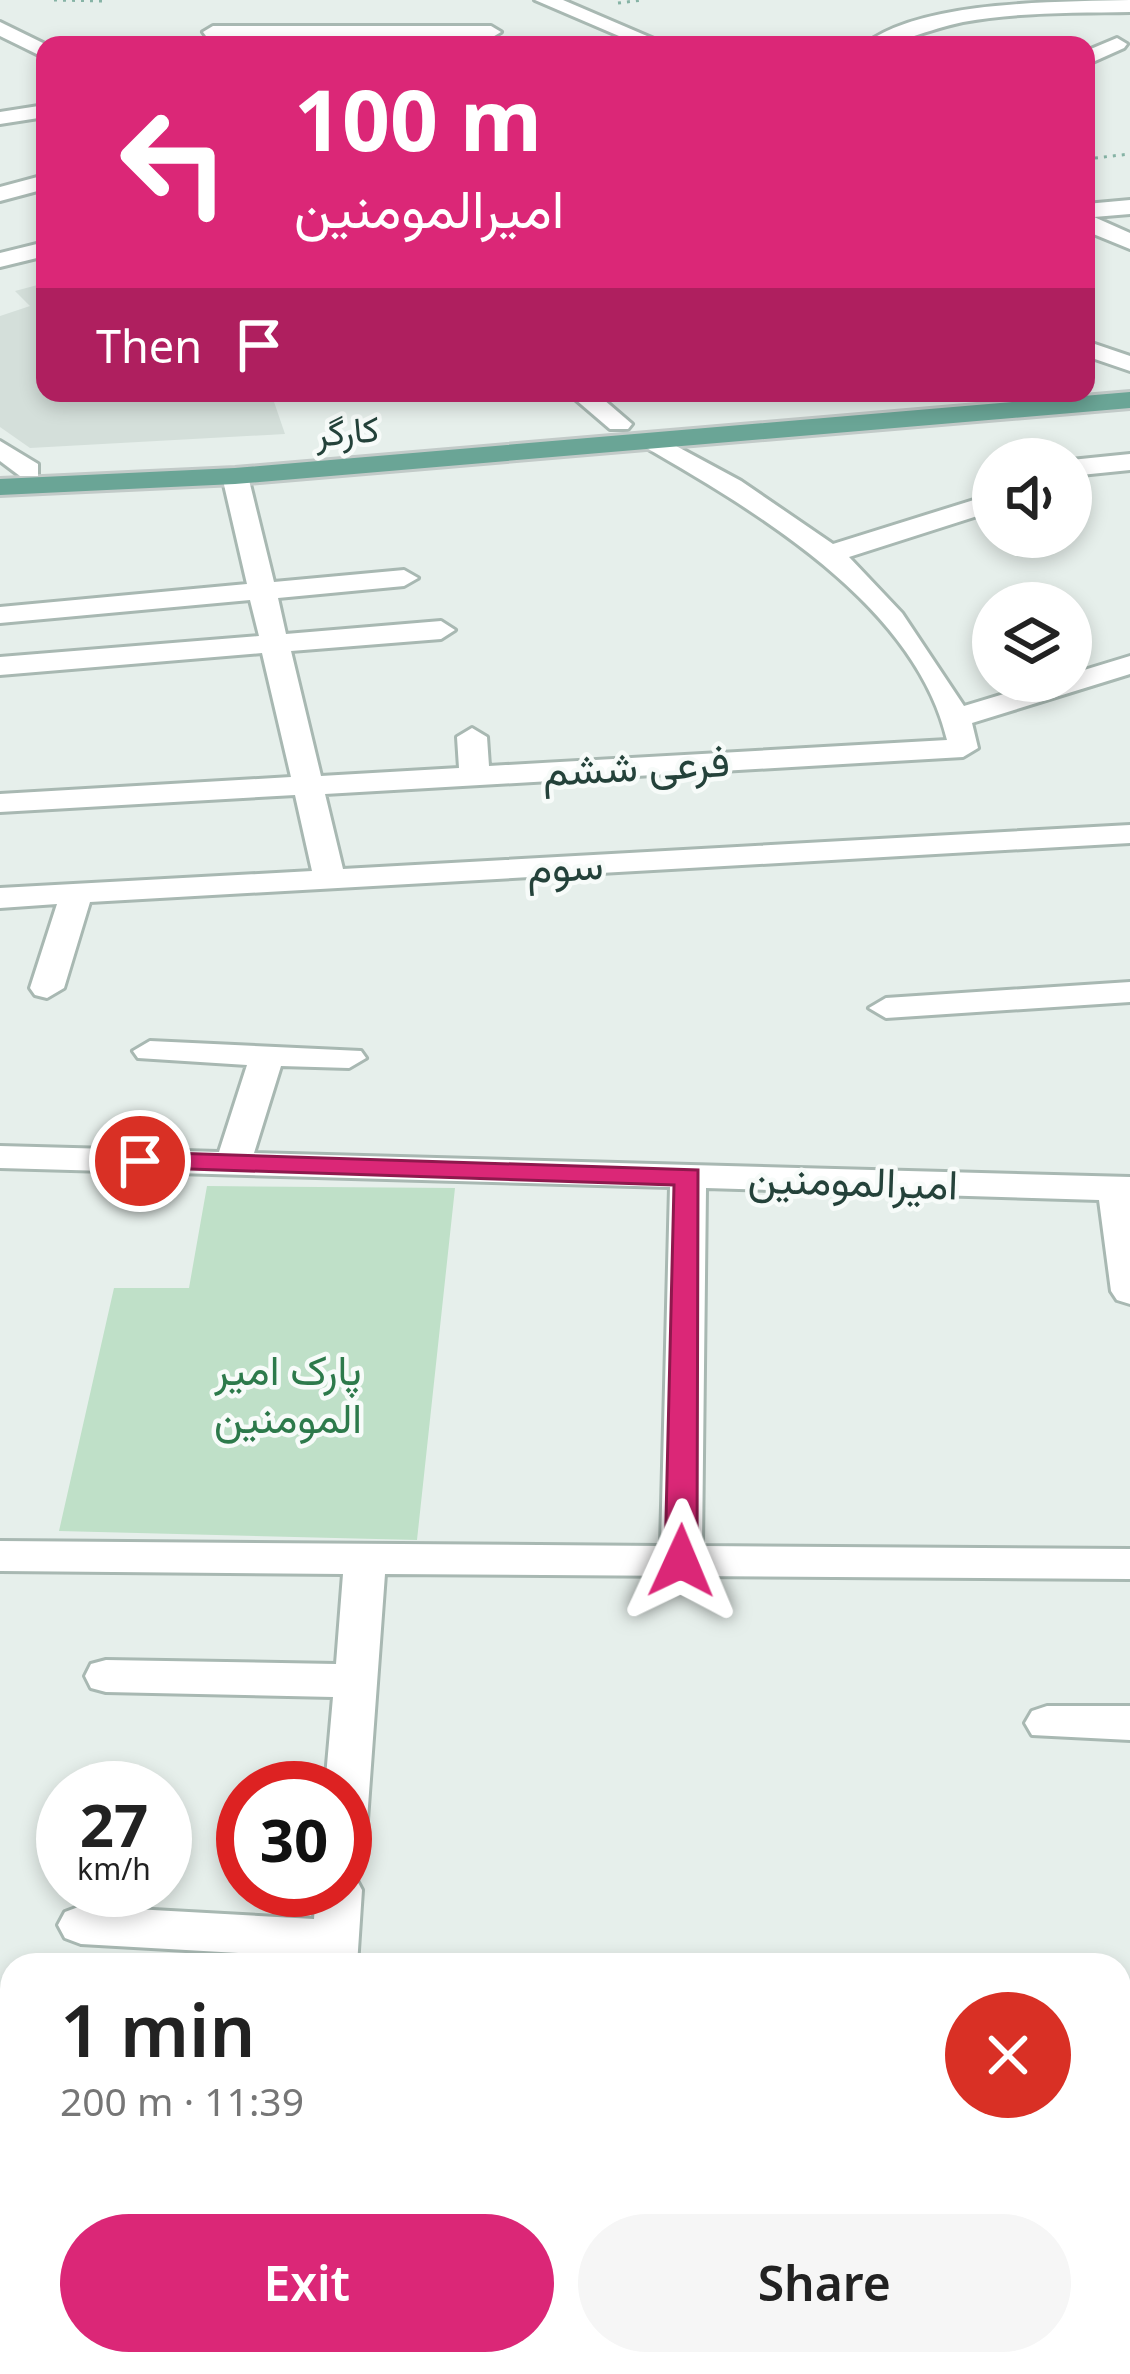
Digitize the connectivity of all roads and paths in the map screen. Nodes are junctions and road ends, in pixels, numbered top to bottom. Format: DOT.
graph roads {
  1 [pos="54,0"];
  2 [pos="546,0"];
  3 [pos="102,2"];
  4 [pos="1130,7"];
  5 [pos="490,24"];
  6 [pos="0,28"];
  7 [pos="213,32"];
  8 [pos="636,36"];
  9 [pos="900,36"];
  10 [pos="1118,44"];
  11 [pos="36,47"];
  12 [pos="1095,55"];
  13 [pos="36,112"];
  14 [pos="0,118"];
  15 [pos="1130,154"];
  16 [pos="1095,159"];
  17 [pos="36,184"];
  18 [pos="0,194"];
  19 [pos="1130,207"];
  20 [pos="1095,210"];
  21 [pos="1095,226"];
  22 [pos="1130,242"];
  23 [pos="36,251"];
  24 [pos="0,260"];
  25 [pos="1095,355"];
  26 [pos="1095,373"];
  27 [pos="1127,382"];
  28 [pos="1095,384"];
  29 [pos="1095,386"];
  30 [pos="592,402"];
  31 [pos="884,402"];
  32 [pos="966,402"];
  33 [pos="619,424"];
  34 [pos="652,441"];
  35 [pos="0,449"];
  36 [pos="1130,462"];
  37 [pos="1092,466"];
  38 [pos="0,469"];
  39 [pos="29,470"];
  40 [pos="235,476"];
  41 [pos="0,487"];
  42 [pos="972,509"];
  43 [pos="834,554"];
  44 [pos="404,578"];
  45 [pos="261,589"];
  46 [pos="0,615"];
  47 [pos="441,630"];
  48 [pos="274,644"];
  49 [pos="1130,664"];
  50 [pos="0,666"];
  51 [pos="961,732"];
  52 [pos="472,737"];
  53 [pos="476,775"];
  54 [pos="308,786"];
  55 [pos="0,803"];
  56 [pos="1130,834"];
  57 [pos="330,879"];
  58 [pos="77,893"];
  59 [pos="0,898"];
  60 [pos="47,988"];
  61 [pos="1130,992"];
  62 [pos="886,1008"];
  63 [pos="150,1051"];
  64 [pos="267,1055"];
  65 [pos="349,1058"];
  66 [pos="0,1157"];
  67 [pos="233,1163"];
  68 [pos="688,1176"];
  69 [pos="1123,1189"];
  70 [pos="1130,1291"];
  71 [pos="0,1556"];
  72 [pos="365,1559"];
  73 [pos="681,1561"];
  74 [pos="1130,1564"];
  75 [pos="106,1676"];
  76 [pos="356,1681"];
  77 [pos="1047,1723"];
  78 [pos="1130,1724"];
  79 [pos="350,1761"];
  80 [pos="338,1917"];
  81 [pos="81,1925"];
  82 [pos="335,1952"];
  1 -- 3 [label="path"];
  2 -- 8 [label="street"];
  4 -- 9 [label="street"];
  5 -- 7 [label="street"];
  6 -- 11 [label="street"];
  10 -- 12 [label="street"];
  13 -- 14 [label="street"];
  15 -- 16 [label="path"];
  17 -- 18 [label="street"];
  19 -- 20 [label="street"];
  21 -- 22 [label="street"];
  23 -- 24 [label="street"];
  25 -- 27 [label="street"];
  26 -- 27 [label="street"];
  27 -- 28 [label="main road"];
  27 -- 29 [label="main road, کارگر"];
  30 -- 33 [label="street"];
  31 -- 33 [label="main road, کارگر"];
  32 -- 34 [label="main road, کارگر"];
  33 -- 39 [label="main road, کارگر"];
  34 -- 40 [label="main road, کارگر"];
  34 -- 43 [label="street"];
  35 -- 39 [label="street"];
  36 -- 37 [label="street"];
  38 -- 39 [label="main road, کارگر"];
  40 -- 41 [label="main road, کارگر"];
  40 -- 45 [label="street"];
  42 -- 43 [label="street"];
  43 -- 51 [label="street"];
  44 -- 45 [label="street"];
  45 -- 46 [label="street"];
  45 -- 48 [label="street"];
  47 -- 48 [label="street"];
  48 -- 50 [label="street"];
  48 -- 54 [label="street"];
  49 -- 51 [label="street, فرعی ششم"];
  51 -- 53 [label="street, فرعی ششم"];
  52 -- 53 [label="street"];
  53 -- 54 [label="street, فرعی ششم"];
  54 -- 55 [label="street, فرعی ششم"];
  54 -- 57 [label="street"];
  56 -- 57 [label="street, سوم"];
  57 -- 58 [label="street, سوم"];
  58 -- 59 [label="street, سوم"];
  58 -- 60 [label="street"];
  61 -- 62 [label="street"];
  63 -- 64 [label="street"];
  64 -- 65 [label="street"];
  64 -- 67 [label="street"];
  66 -- 67 [label="street, امیرالمومنین"];
  67 -- 68 [label="street, امیرالمومنین"];
  68 -- 69 [label="street, امیرالمومنین"];
  68 -- 73 [label="street"];
  69 -- 70 [label="street"];
  71 -- 72 [label="street"];
  72 -- 73 [label="street"];
  72 -- 76 [label="street"];
  73 -- 74 [label="street"];
  75 -- 76 [label="street"];
  76 -- 79 [label="street"];
  77 -- 78 [label="street"];
  80 -- 82 [label="street"];
  81 -- 82 [label="street"];
}
